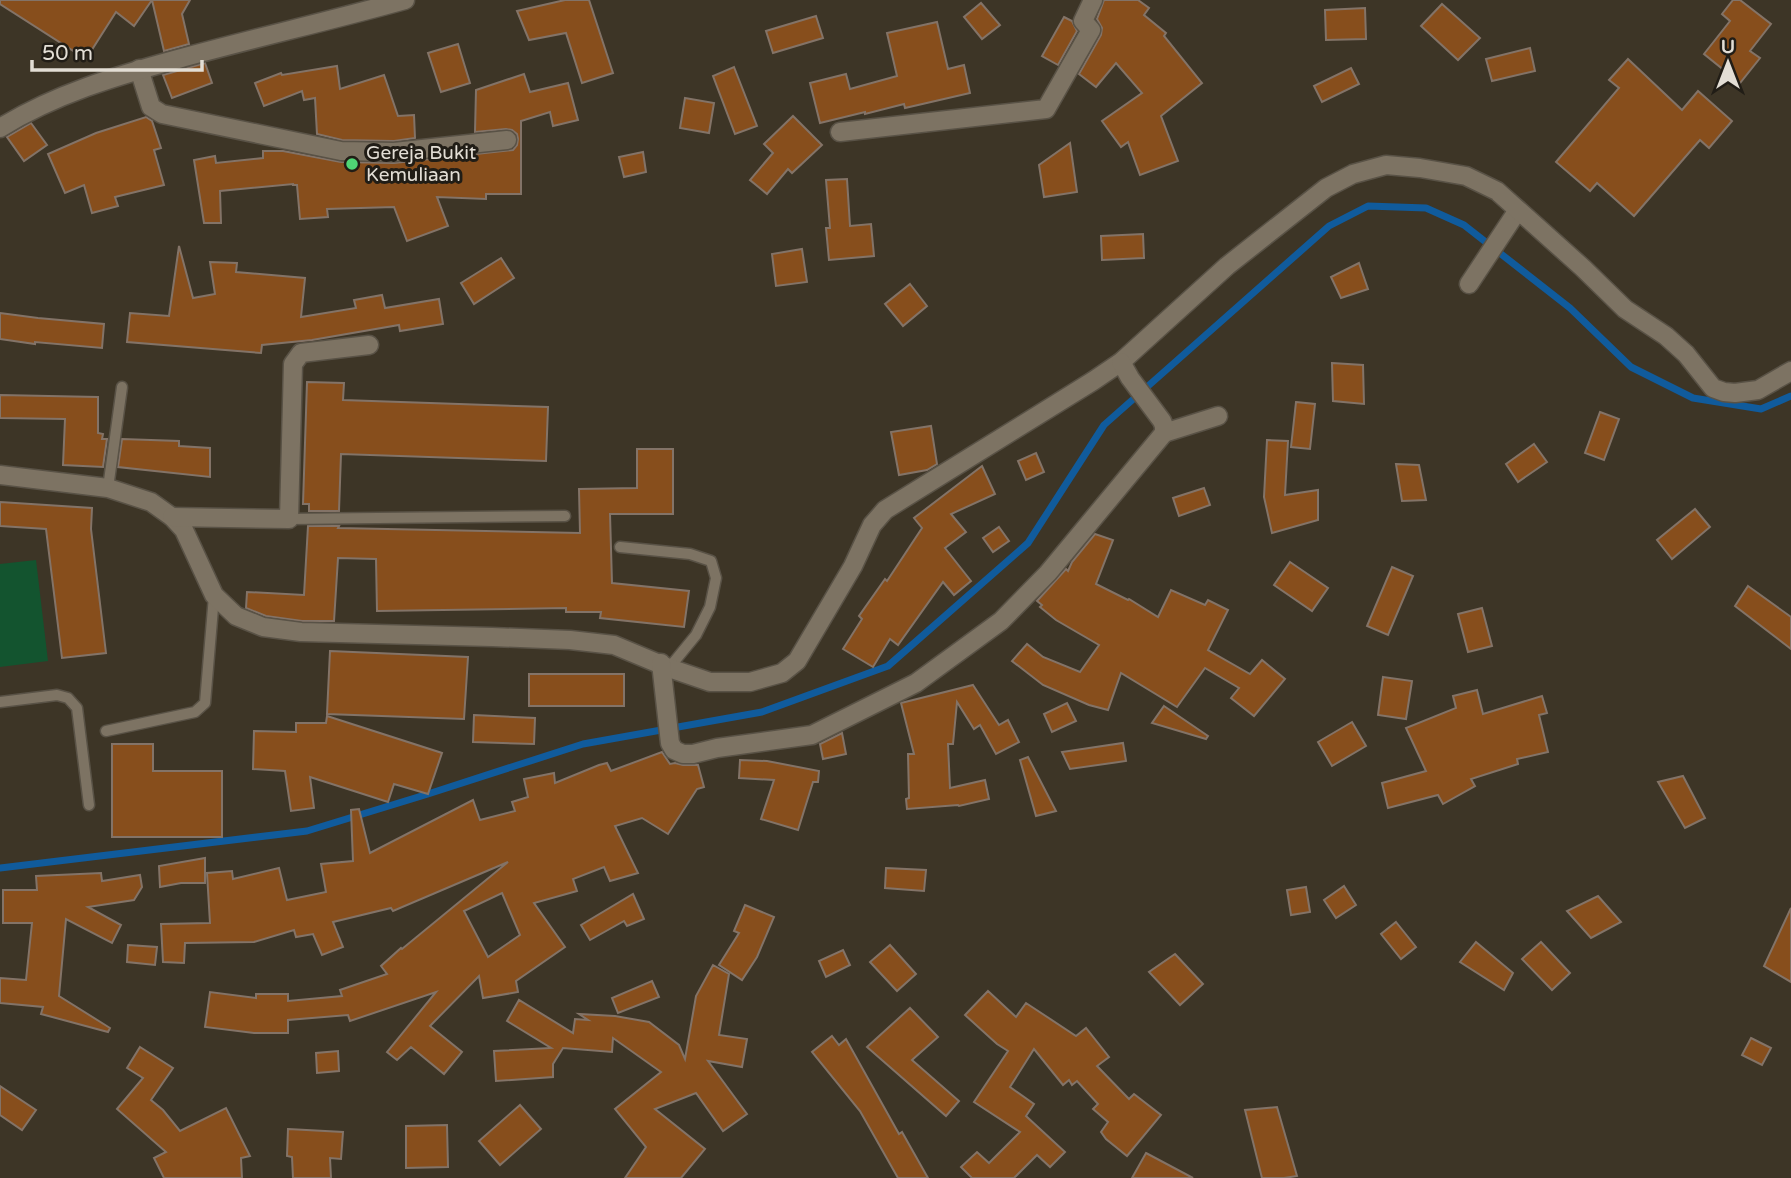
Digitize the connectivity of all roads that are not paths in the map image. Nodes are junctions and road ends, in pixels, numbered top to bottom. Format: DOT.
graph roads {
  1 [pos="405,0"];
  2 [pos="1093,0"];
  3 [pos="341,8"];
  4 [pos="139,69"];
  5 [pos="0,128"];
  6 [pos="840,132"];
  7 [pos="508,141"];
  8 [pos="1518,210"];
  9 [pos="1469,284"];
  10 [pos="369,345"];
  11 [pos="1121,362"];
  12 [pos="1791,371"];
  13 [pos="122,387"];
  14 [pos="1218,416"];
  15 [pos="1162,426"];
  16 [pos="0,475"];
  17 [pos="108,488"];
  18 [pos="565,516"];
  19 [pos="172,517"];
  20 [pos="289,519"];
  21 [pos="620,547"];
  22 [pos="214,595"];
  23 [pos="665,665"];
  24 [pos="0,702"];
  25 [pos="106,731"];
  26 [pos="89,804"];
  1 -- 3 [label="street"];
  2 -- 6 [label="street"];
  3 -- 4 [label="street"];
  4 -- 5 [label="street"];
  4 -- 7 [label="street"];
  8 -- 9 [label="street"];
  8 -- 11 [label="street"];
  8 -- 12 [label="street"];
  10 -- 20 [label="street"];
  11 -- 15 [label="street"];
  11 -- 23 [label="street"];
  13 -- 17 [label="lane"];
  14 -- 15 [label="street"];
  15 -- 23 [label="street"];
  16 -- 17 [label="street"];
  17 -- 19 [label="street"];
  18 -- 20 [label="lane"];
  19 -- 20 [label="street"];
  19 -- 22 [label="street"];
  21 -- 23 [label="lane"];
  22 -- 23 [label="street"];
  22 -- 25 [label="lane"];
  24 -- 26 [label="lane"];
}
